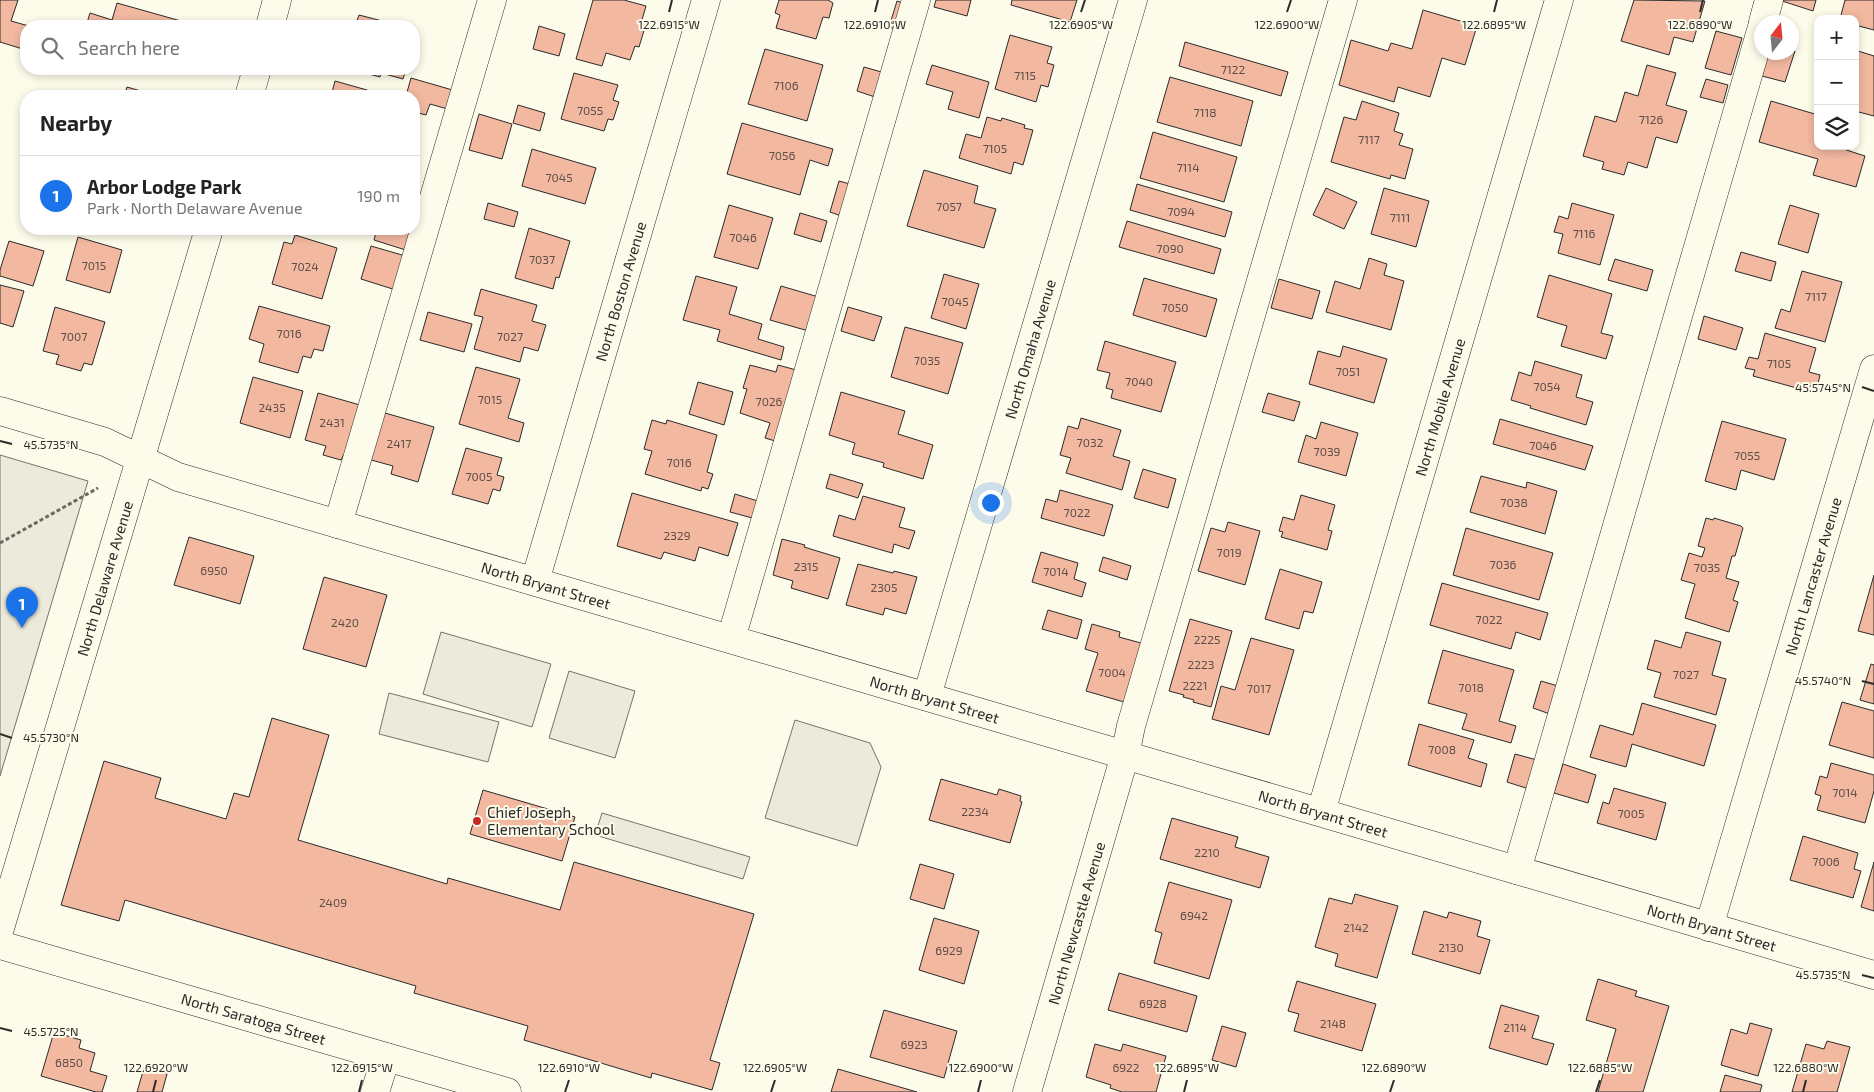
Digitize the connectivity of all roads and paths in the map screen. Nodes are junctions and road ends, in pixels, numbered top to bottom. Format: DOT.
graph roads {
  1 [pos="278,0"];
  2 [pos="492,0"];
  3 [pos="706,0"];
  4 [pos="916,0"];
  5 [pos="1133,0"];
  6 [pos="1343,0"];
  7 [pos="1559,0"];
  8 [pos="1769,0"];
  9 [pos="1765,15"];
  10 [pos="272,20"];
  11 [pos="1754,55"];
  12 [pos="255,75"];
  13 [pos="251,90"];
  14 [pos="207,235"];
  15 [pos="1874,369"];
  16 [pos="0,412"];
  17 [pos="140,459"];
  18 [pos="338,524"];
  19 [pos="0,543"];
  20 [pos="535,581"];
  21 [pos="732,639"];
  22 [pos="927,696"];
  23 [pos="1125,755"];
  24 [pos="1320,812"];
  25 [pos="1517,870"];
  26 [pos="3,919"];
  27 [pos="1709,927"];
  28 [pos="0,945"];
  29 [pos="1874,975"];
  30 [pos="386,1057"];
  31 [pos="376,1092"];
  32 [pos="507,1092"];
  33 [pos="1027,1092"];
  1 -- 10 [label="street"];
  2 -- 18 [label="street"];
  3 -- 20 [label="street, North Boston Avenue"];
  4 -- 21 [label="street"];
  5 -- 22 [label="street, North Omaha Avenue"];
  6 -- 23 [label="street, North Newcastle Avenue"];
  7 -- 24 [label="street, North Mobile Avenue"];
  8 -- 9 [label="street"];
  11 -- 25 [label="street"];
  12 -- 13 [label="street"];
  14 -- 17 [label="street, North Delaware Avenue"];
  15 -- 27 [label="street, North Lancaster Avenue"];
  16 -- 17 [label="street, North Bryant Street"];
  17 -- 18 [label="street, North Bryant Street"];
  17 -- 19 [label="path"];
  17 -- 26 [label="street, North Delaware Avenue"];
  18 -- 20 [label="street, North Bryant Street"];
  20 -- 21 [label="street, North Bryant Street"];
  21 -- 22 [label="street, North Bryant Street"];
  22 -- 23 [label="street, North Bryant Street"];
  23 -- 24 [label="street, North Bryant Street"];
  23 -- 33 [label="street, North Newcastle Avenue"];
  24 -- 25 [label="street, North Bryant Street"];
  25 -- 27 [label="street, North Bryant Street"];
  27 -- 29 [label="street, North Bryant Street"];
  28 -- 30 [label="street, North Saratoga Street"];
  30 -- 31 [label="street"];
  30 -- 32 [label="street, North Saratoga Street"];
}
